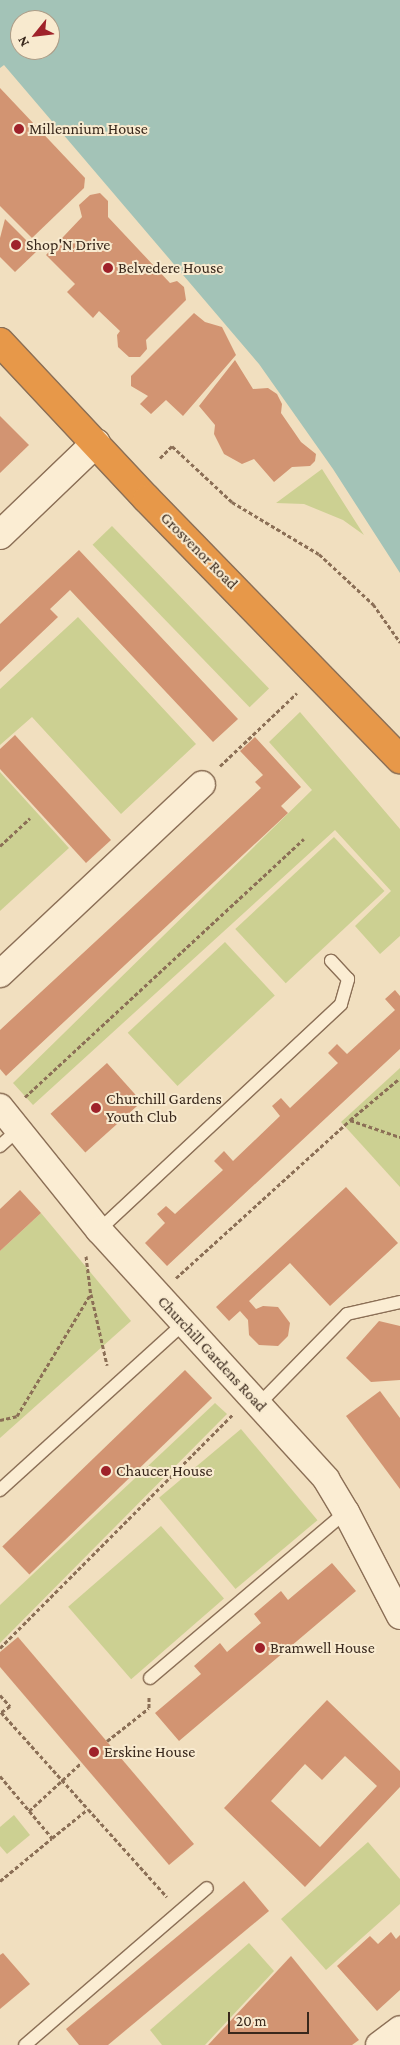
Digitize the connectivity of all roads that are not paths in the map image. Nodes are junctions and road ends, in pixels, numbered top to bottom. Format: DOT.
graph roads {
  1 [pos="0,342"];
  2 [pos="96,443"];
  3 [pos="0,535"];
  4 [pos="400,759"];
  5 [pos="202,784"];
  6 [pos="331,961"];
  7 [pos="0,974"];
  8 [pos="6,1124"];
  9 [pos="100,1230"];
  10 [pos="400,1302"];
  11 [pos="183,1324"];
  12 [pos="259,1404"];
  13 [pos="0,1490"];
  14 [pos="346,1512"];
  15 [pos="400,1616"];
  16 [pos="150,1678"];
  17 [pos="207,1888"];
  18 [pos="400,2029"];
  19 [pos="25,2045"];
  20 [pos="379,2045"];
  1 -- 2 [label="highway, Grosvenor Road"];
  2 -- 3 [label="street"];
  2 -- 4 [label="highway, Grosvenor Road"];
  5 -- 7 [label="street"];
  6 -- 9 [label="lane"];
  8 -- 9 [label="street, Churchill Gardens Road"];
  9 -- 11 [label="street, Churchill Gardens Road"];
  10 -- 12 [label="lane"];
  11 -- 12 [label="street, Churchill Gardens Road"];
  11 -- 13 [label="lane"];
  12 -- 14 [label="street, Churchill Gardens Road"];
  14 -- 15 [label="street, Churchill Gardens Road"];
  14 -- 16 [label="lane"];
  17 -- 19 [label="lane"];
  18 -- 20 [label="street"];
}
